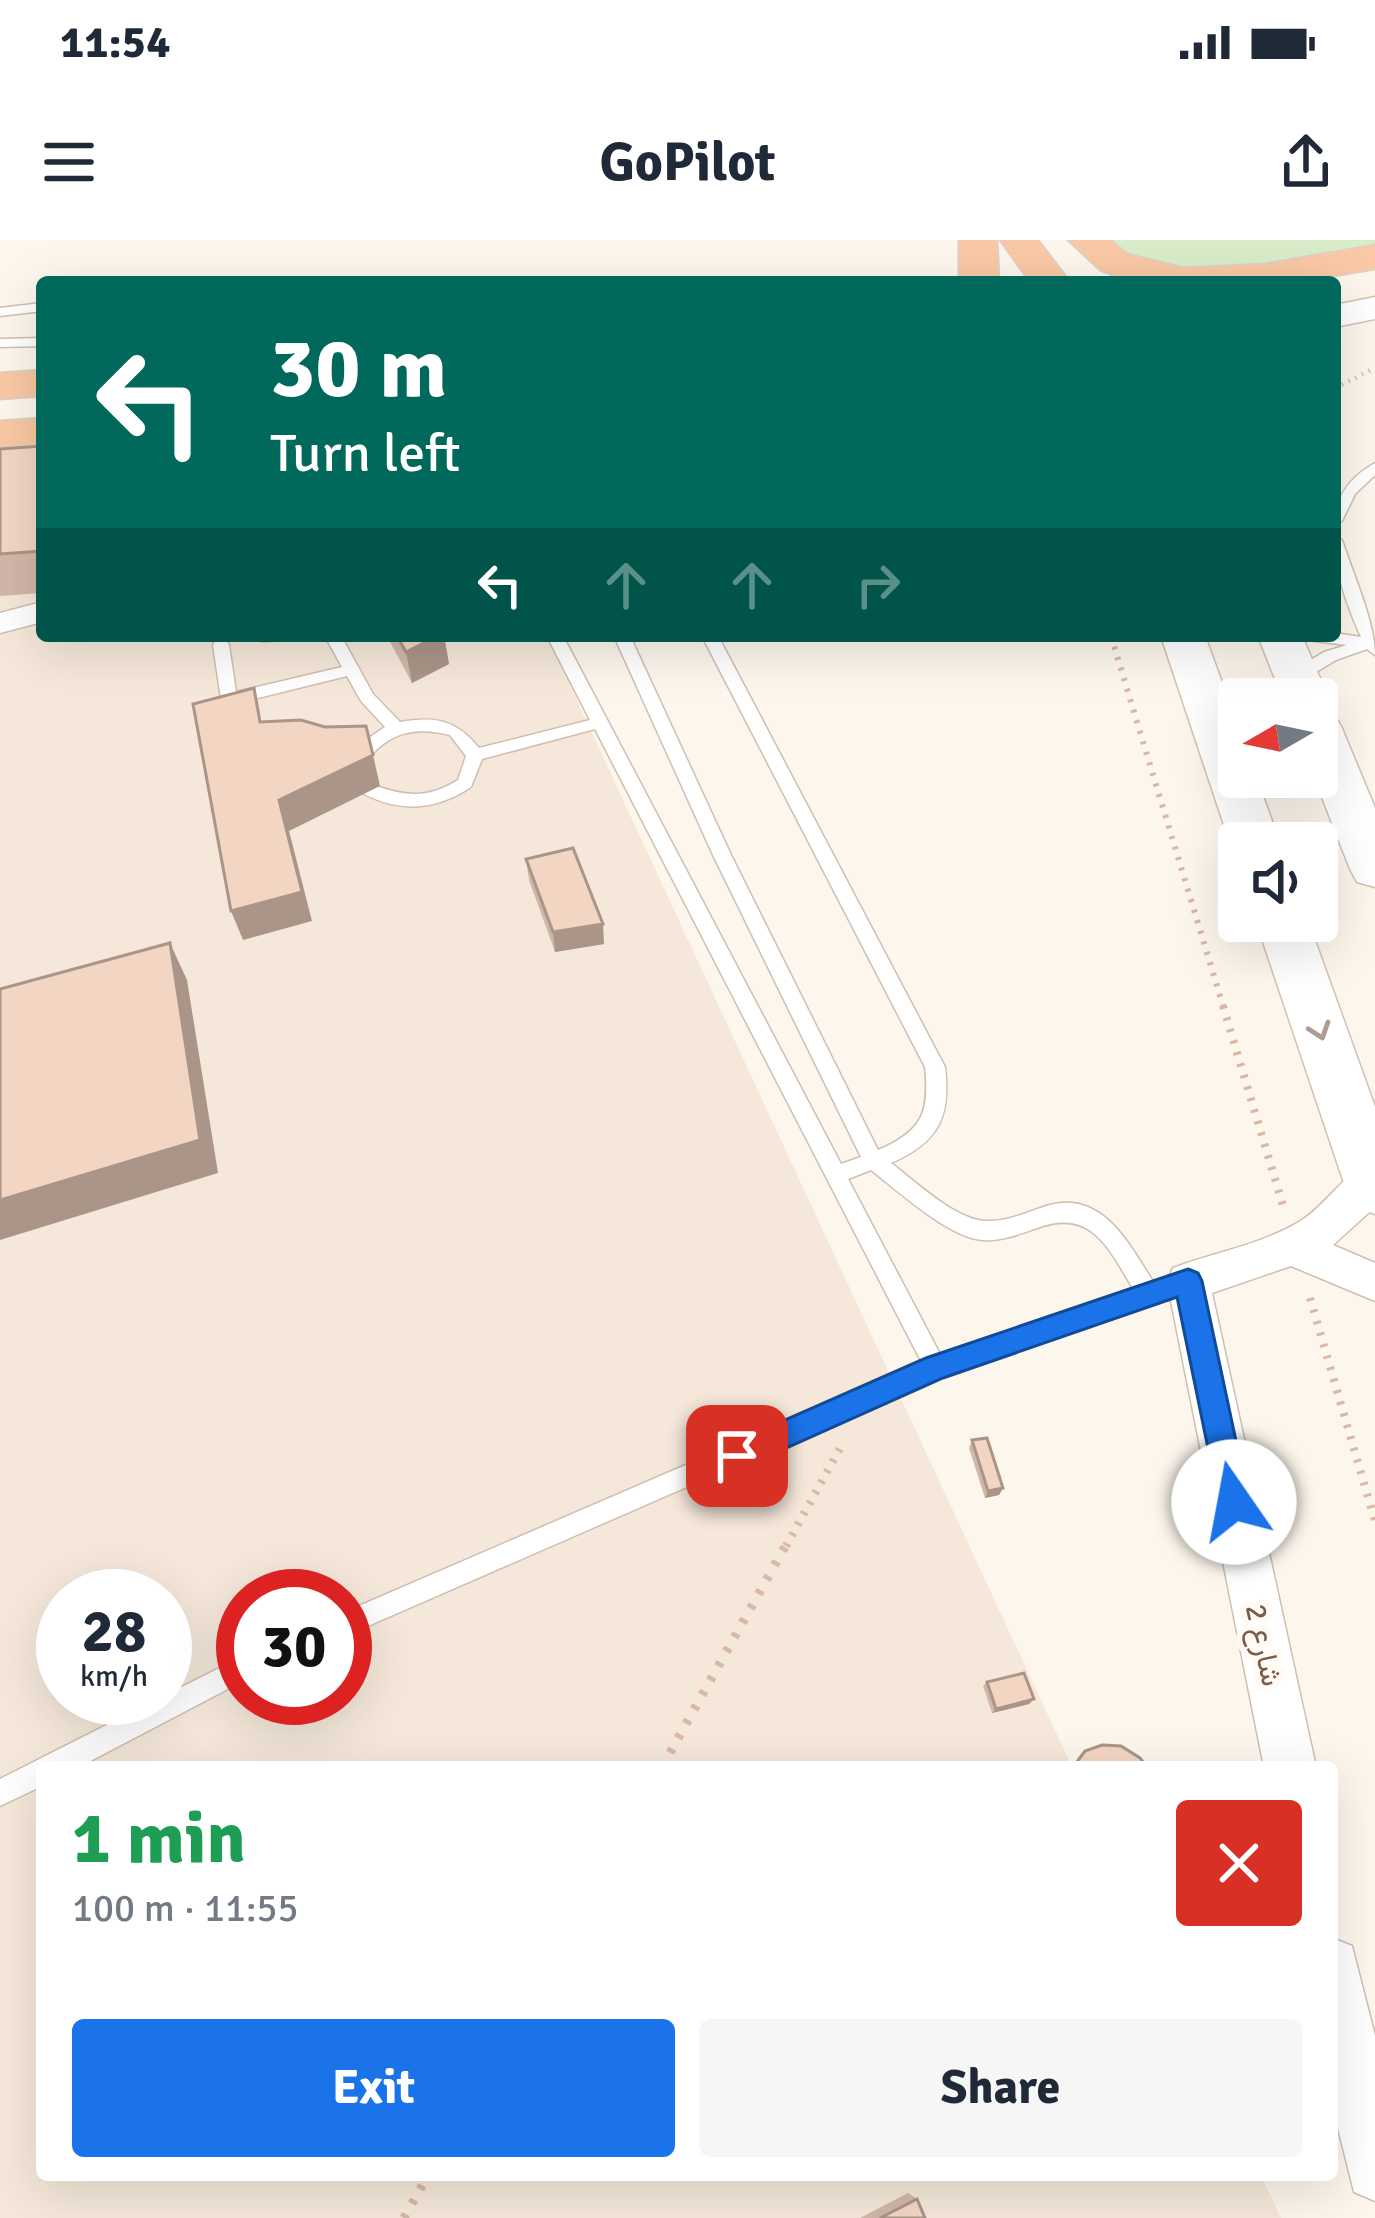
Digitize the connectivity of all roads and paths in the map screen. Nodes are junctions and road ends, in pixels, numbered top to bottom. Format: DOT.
graph roads {
  1 [pos="982,240"];
  2 [pos="1019,240"];
  3 [pos="1060,240"];
  4 [pos="1087,240"];
  5 [pos="1375,261"];
  6 [pos="980,276"];
  7 [pos="1009,276"];
  8 [pos="1046,276"];
  9 [pos="1088,276"];
  10 [pos="1175,276"];
  11 [pos="1266,276"];
  12 [pos="1314,276"];
  13 [pos="1375,281"];
  14 [pos="1341,290"];
  15 [pos="36,308"];
  16 [pos="1375,308"];
  17 [pos="0,312"];
  18 [pos="1341,315"];
  19 [pos="36,342"];
  20 [pos="0,344"];
  21 [pos="1375,368"];
  22 [pos="1341,382"];
  23 [pos="36,383"];
  24 [pos="0,386"];
  25 [pos="36,431"];
  26 [pos="0,434"];
  27 [pos="1375,467"];
  28 [pos="1341,508"];
  29 [pos="1341,556"];
  30 [pos="36,614"];
  31 [pos="0,623"];
  32 [pos="336,642"];
  33 [pos="558,642"];
  34 [pos="625,642"];
  35 [pos="713,642"];
  36 [pos="1113,642"];
  37 [pos="1185,642"];
  38 [pos="1373,644"];
  39 [pos="221,645"];
  40 [pos="1299,662"];
  41 [pos="352,670"];
  42 [pos="229,699"];
  43 [pos="598,723"];
  44 [pos="234,724"];
  45 [pos="396,728"];
  46 [pos="475,755"];
  47 [pos="360,758"];
  48 [pos="1338,777"];
  49 [pos="370,790"];
  50 [pos="1248,822"];
  51 [pos="1375,868"];
  52 [pos="1289,942"];
  53 [pos="873,1160"];
  54 [pos="835,1174"];
  55 [pos="1373,1185"];
  56 [pos="1295,1249"];
  57 [pos="1375,1282"];
  58 [pos="1169,1288"];
  59 [pos="936,1368"];
  60 [pos="867,1400"];
  61 [pos="1375,1521"];
  62 [pos="372,1612"];
  63 [pos="216,1682"];
  64 [pos="64,1761"];
  65 [pos="665,1761"];
  66 [pos="1288,1761"];
  67 [pos="36,1775"];
  68 [pos="0,1793"];
  69 [pos="1338,1994"];
  70 [pos="1375,2170"];
  71 [pos="425,2181"];
  72 [pos="404,2218"];
  1 -- 6 [label="highway"];
  1 -- 7 [label="highway"];
  2 -- 8 [label="highway"];
  3 -- 9 [label="highway"];
  4 -- 10 [label="highway"];
  5 -- 11 [label="highway"];
  5 -- 12 [label="main road"];
  13 -- 14 [label="highway"];
  15 -- 17 [label="lane"];
  16 -- 18 [label="main road"];
  19 -- 20 [label="lane"];
  21 -- 22 [label="path"];
  23 -- 24 [label="highway"];
  25 -- 26 [label="highway"];
  27 -- 28 [label="lane"];
  29 -- 38 [label="lane"];
  30 -- 31 [label="street"];
  32 -- 41 [label="lane"];
  33 -- 43 [label="lane"];
  34 -- 53 [label="lane"];
  35 -- 53 [label="lane"];
  36 -- 56 [label="path"];
  37 -- 50 [label="main road"];
  38 -- 40 [label="lane"];
  38 -- 40 [label="lane"];
  39 -- 42 [label="lane"];
  41 -- 42 [label="lane"];
  41 -- 45 [label="lane"];
  42 -- 44 [label="lane"];
  43 -- 46 [label="lane"];
  43 -- 54 [label="lane"];
  45 -- 46 [label="lane"];
  45 -- 47 [label="lane"];
  46 -- 49 [label="lane"];
  48 -- 51 [label="main road"];
  52 -- 55 [label="main road, one-way"];
  53 -- 54 [label="lane"];
  53 -- 58 [label="lane"];
  54 -- 59 [label="lane"];
  55 -- 56 [label="street"];
  56 -- 57 [label="street"];
  56 -- 58 [label="street"];
  56 -- 61 [label="path"];
  58 -- 59 [label="lane"];
  58 -- 66 [label="street, شارع 2"];
  59 -- 60 [label="lane"];
  60 -- 62 [label="lane"];
  60 -- 65 [label="path"];
  63 -- 64 [label="lane"];
  67 -- 68 [label="lane"];
  69 -- 70 [label="street"];
  71 -- 72 [label="path"];
}
